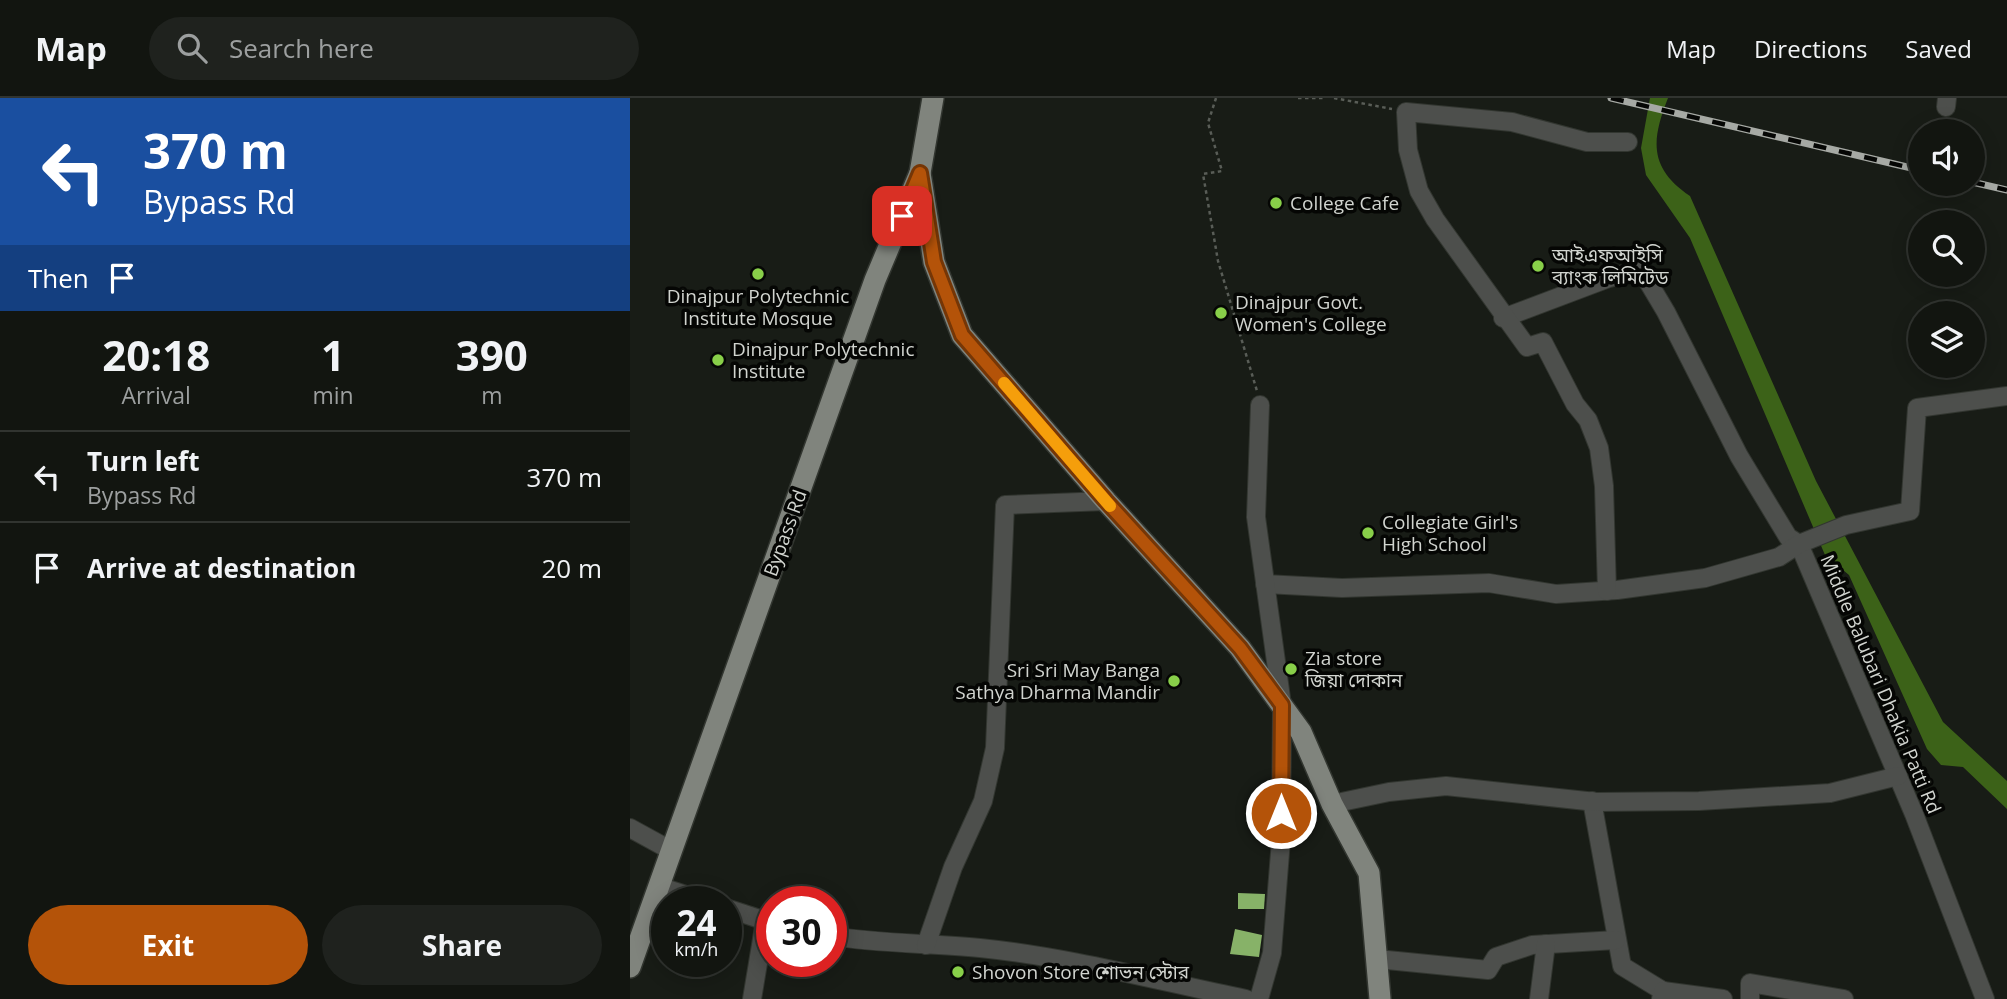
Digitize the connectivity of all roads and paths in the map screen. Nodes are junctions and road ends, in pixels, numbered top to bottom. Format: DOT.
graph roads {
  1 [pos="933,98"];
  2 [pos="1216,98"];
  3 [pos="1298,98"];
  4 [pos="1325,98"];
  5 [pos="1334,98"];
  6 [pos="1406,112"];
  7 [pos="1628,142"];
  8 [pos="920,173"];
  9 [pos="1503,318"];
  10 [pos="2007,396"];
  11 [pos="1260,405"];
  12 [pos="1106,501"];
  13 [pos="1799,544"];
  14 [pos="1265,584"];
  15 [pos="1607,591"];
  16 [pos="1282,705"];
  17 [pos="1898,776"];
  18 [pos="1592,801"];
  19 [pos="1332,804"];
  20 [pos="630,828"];
  21 [pos="671,851"];
  22 [pos="658,886"];
  23 [pos="651,906"];
  24 [pos="847,938"];
  25 [pos="1616,940"];
  26 [pos="1546,944"];
  27 [pos="926,945"];
  28 [pos="1377,959"];
  29 [pos="630,967"];
  30 [pos="757,977"];
  31 [pos="1662,995"];
  32 [pos="752,999"];
  33 [pos="1246,999"];
  34 [pos="1259,999"];
  35 [pos="1380,999"];
  36 [pos="1539,999"];
  37 [pos="1723,999"];
  38 [pos="1750,999"];
  39 [pos="1844,999"];
  40 [pos="1985,999"];
  1 -- 8 [label="main road, Bypass Rd"];
  2 -- 11 [label="path"];
  3 -- 4 [label="path"];
  5 -- 6 [label="path"];
  6 -- 7 [label="street"];
  6 -- 9 [label="street"];
  8 -- 12 [label="main road"];
  8 -- 21 [label="main road, Bypass Rd"];
  9 -- 13 [label="street, Middle Balubari Dhakia Patti Rd"];
  9 -- 15 [label="street"];
  10 -- 13 [label="street"];
  11 -- 14 [label="street"];
  12 -- 16 [label="main road"];
  12 -- 27 [label="street"];
  13 -- 15 [label="street"];
  13 -- 17 [label="street, Middle Balubari Dhakia Patti Rd"];
  14 -- 15 [label="street"];
  14 -- 16 [label="street"];
  16 -- 19 [label="main road"];
  16 -- 34 [label="street"];
  17 -- 18 [label="street"];
  17 -- 40 [label="street, Middle Balubari Dhakia Patti Rd"];
  18 -- 19 [label="street"];
  18 -- 25 [label="street"];
  19 -- 28 [label="main road"];
  20 -- 21 [label="street"];
  21 -- 22 [label="main road, Bypass Rd"];
  23 -- 29 [label="main road, Bypass Rd"];
  24 -- 27 [label="street"];
  25 -- 26 [label="street"];
  25 -- 31 [label="street"];
  26 -- 28 [label="street"];
  26 -- 36 [label="street"];
  27 -- 33 [label="street"];
  28 -- 35 [label="main road"];
  30 -- 32 [label="street"];
  31 -- 37 [label="street"];
  38 -- 39 [label="street"];
}
